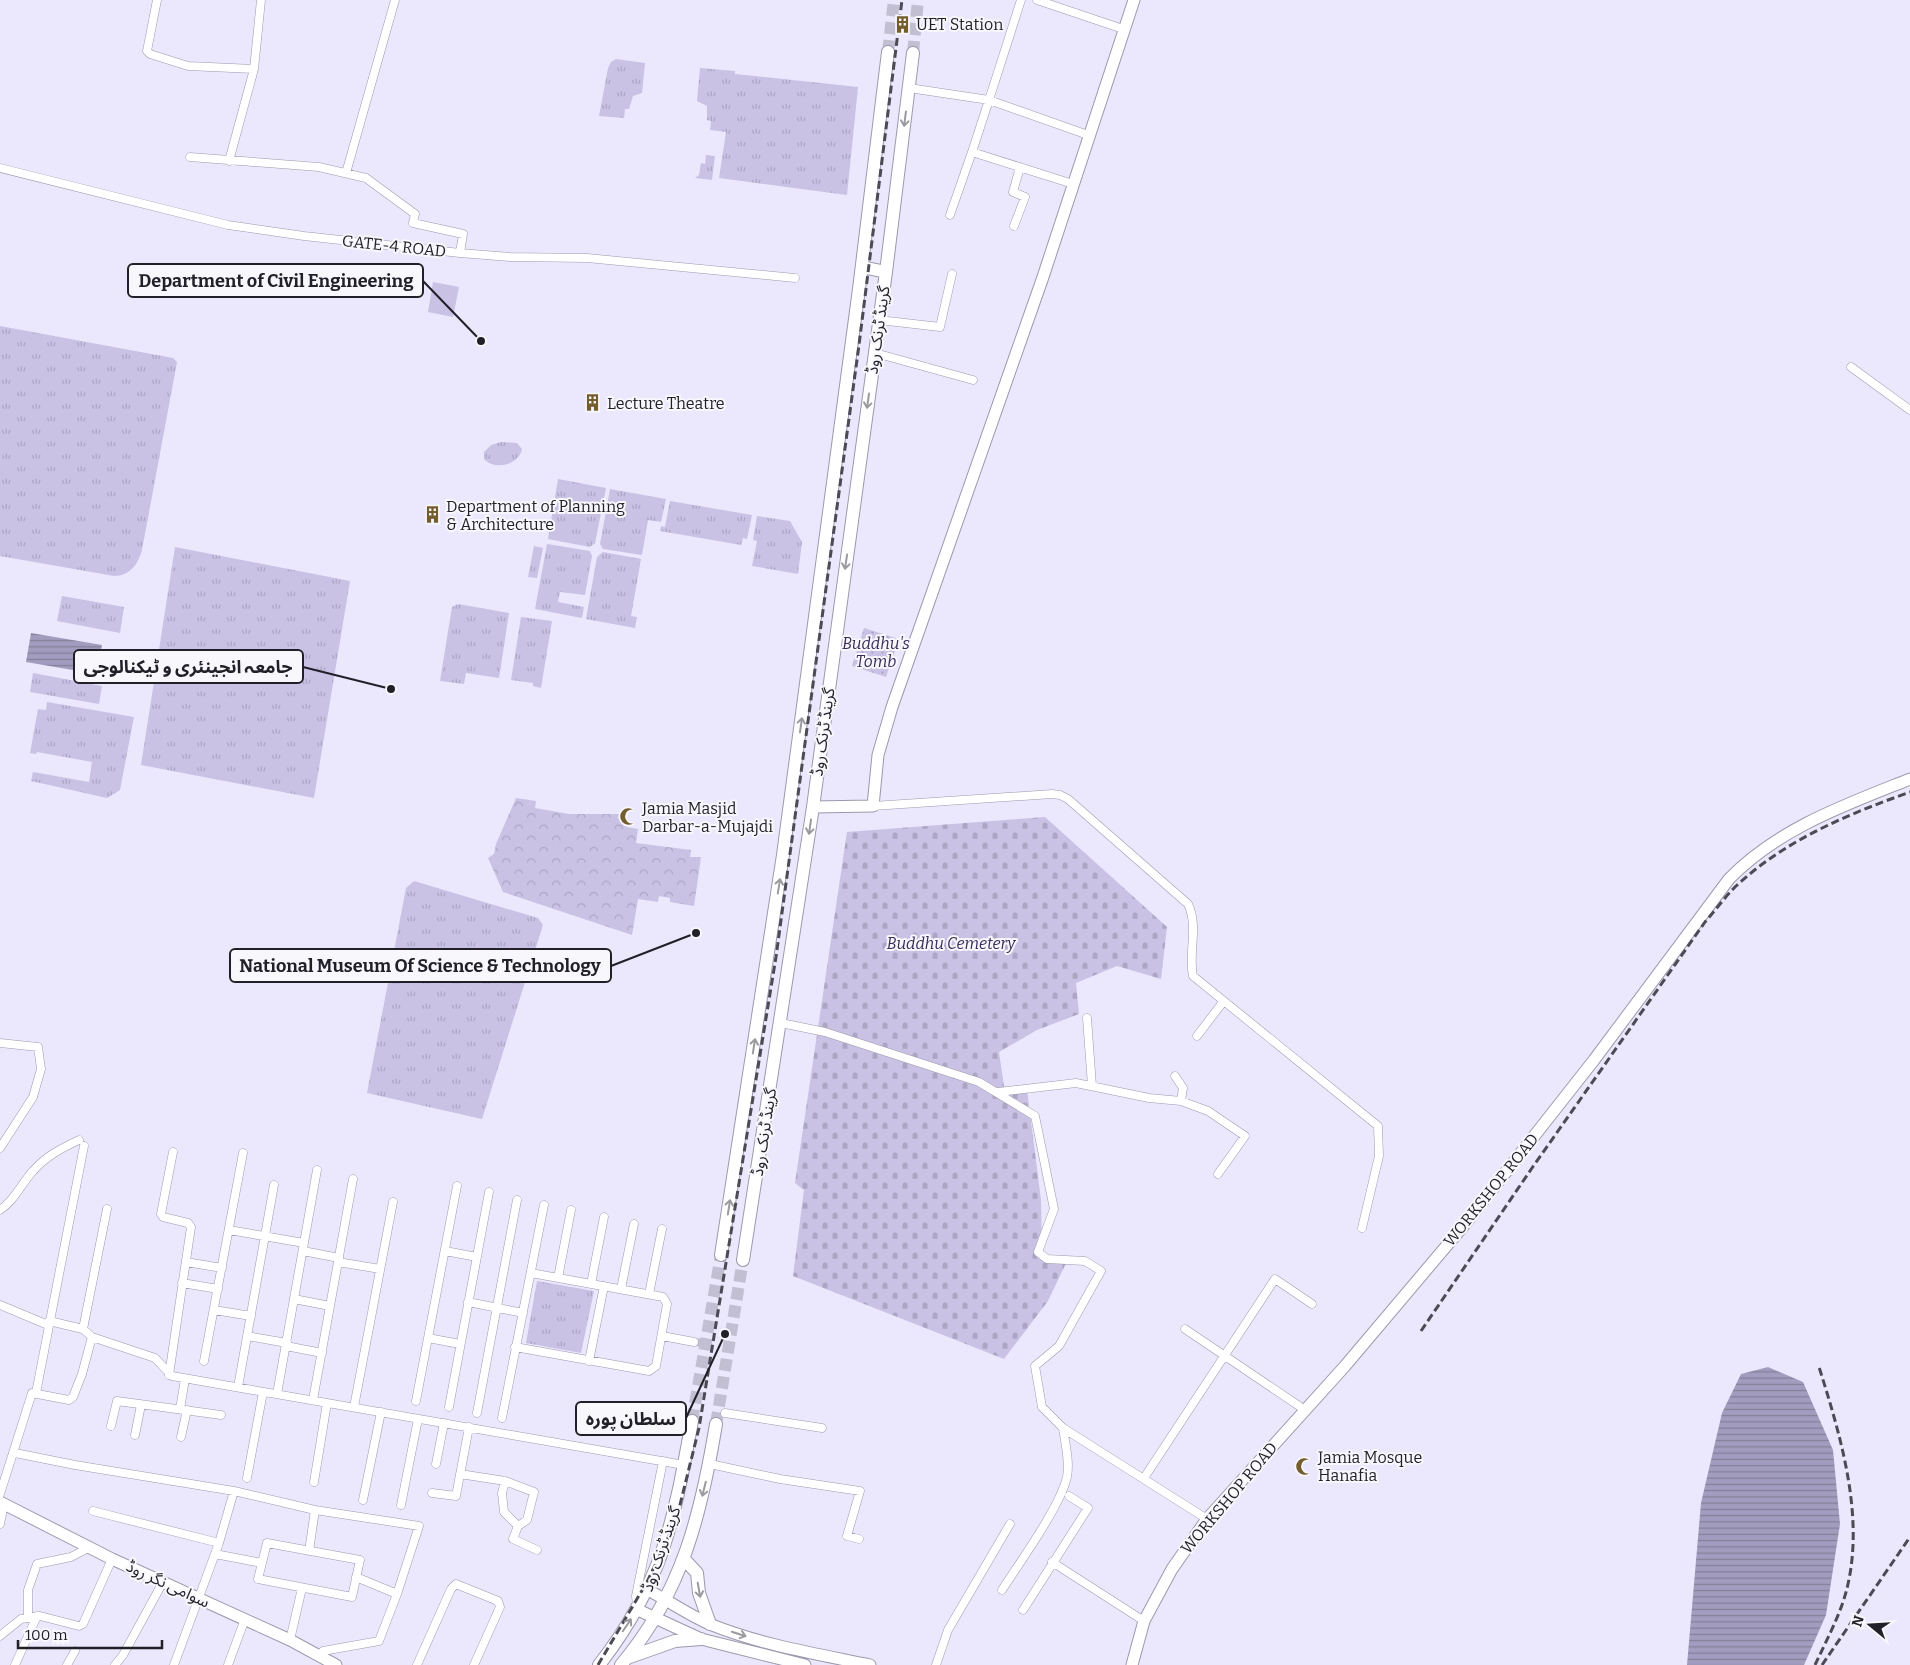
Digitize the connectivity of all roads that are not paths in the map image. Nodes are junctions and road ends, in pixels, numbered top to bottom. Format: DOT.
graph roads {
  1 [pos="157,0"];
  2 [pos="261,0"];
  3 [pos="395,0"];
  4 [pos="1021,0"];
  5 [pos="1037,0"];
  6 [pos="1134,0"];
  7 [pos="1124,29"];
  8 [pos="888,52"];
  9 [pos="913,53"];
  10 [pos="254,69"];
  11 [pos="909,88"];
  12 [pos="989,100"];
  13 [pos="1088,135"];
  14 [pos="972,152"];
  15 [pos="190,157"];
  16 [pos="229,161"];
  17 [pos="1020,167"];
  18 [pos="0,168"];
  19 [pos="346,174"];
  20 [pos="1072,184"];
  21 [pos="950,215"];
  22 [pos="1014,226"];
  23 [pos="460,254"];
  24 [pos="862,267"];
  25 [pos="886,272"];
  26 [pos="952,274"];
  27 [pos="794,278"];
  28 [pos="879,320"];
  29 [pos="874,353"];
  30 [pos="1851,366"];
  31 [pos="973,380"];
  32 [pos="1910,410"];
  33 [pos="1910,779"];
  34 [pos="873,806"];
  35 [pos="813,807"];
  36 [pos="1223,1002"];
  37 [pos="1087,1018"];
  38 [pos="782,1023"];
  39 [pos="1198,1036"];
  40 [pos="0,1043"];
  41 [pos="1174,1076"];
  42 [pos="1092,1086"];
  43 [pos="998,1092"];
  44 [pos="1181,1101"];
  45 [pos="0,1132"];
  46 [pos="8,1137"];
  47 [pos="0,1148"];
  48 [pos="173,1152"];
  49 [pos="243,1153"];
  50 [pos="317,1170"];
  51 [pos="1218,1174"];
  52 [pos="353,1178"];
  53 [pos="274,1185"];
  54 [pos="457,1186"];
  55 [pos="489,1192"];
  56 [pos="517,1200"];
  57 [pos="393,1202"];
  58 [pos="544,1205"];
  59 [pos="107,1209"];
  60 [pos="0,1210"];
  61 [pos="571,1210"];
  62 [pos="604,1217"];
  63 [pos="634,1224"];
  64 [pos="1362,1228"];
  65 [pos="662,1229"];
  66 [pos="229,1230"];
  67 [pos="265,1237"];
  68 [pos="303,1247"];
  69 [pos="445,1251"];
  70 [pos="721,1255"];
  71 [pos="477,1257"];
  72 [pos="338,1260"];
  73 [pos="743,1260"];
  74 [pos="186,1262"];
  75 [pos="222,1268"];
  76 [pos="380,1270"];
  77 [pos="531,1273"];
  78 [pos="558,1278"];
  79 [pos="182,1283"];
  80 [pos="591,1284"];
  81 [pos="604,1286"];
  82 [pos="218,1289"];
  83 [pos="621,1290"];
  84 [pos="649,1294"];
  85 [pos="294,1299"];
  86 [pos="468,1302"];
  87 [pos="1312,1304"];
  88 [pos="0,1305"];
  89 [pos="330,1306"];
  90 [pos="497,1307"];
  91 [pos="214,1310"];
  92 [pos="522,1312"];
  93 [pos="251,1316"];
  94 [pos="49,1323"];
  95 [pos="84,1329"];
  96 [pos="1185,1329"];
  97 [pos="248,1336"];
  98 [pos="662,1336"];
  99 [pos="92,1337"];
  100 [pos="428,1338"];
  101 [pos="694,1342"];
  102 [pos="460,1344"];
  103 [pos="286,1345"];
  104 [pos="515,1347"];
  105 [pos="322,1352"];
  106 [pos="1224,1356"];
  107 [pos="204,1361"];
  108 [pos="589,1361"];
  109 [pos="169,1375"];
  110 [pos="185,1379"];
  111 [pos="238,1387"];
  112 [pos="263,1392"];
  113 [pos="36,1393"];
  114 [pos="277,1394"];
  115 [pos="313,1400"];
  116 [pos="416,1400"];
  117 [pos="327,1403"];
  118 [pos="141,1405"];
  119 [pos="354,1407"];
  120 [pos="448,1407"];
  121 [pos="183,1410"];
  122 [pos="1304,1410"];
  123 [pos="381,1412"];
  124 [pos="477,1413"];
  125 [pos="725,1413"];
  126 [pos="221,1415"];
  127 [pos="502,1418"];
  128 [pos="418,1419"];
  129 [pos="692,1421"];
  130 [pos="444,1423"];
  131 [pos="716,1424"];
  132 [pos="111,1426"];
  133 [pos="469,1428"];
  134 [pos="822,1428"];
  135 [pos="1062,1428"];
  136 [pos="135,1435"];
  137 [pos="181,1437"];
  138 [pos="15,1452"];
  139 [pos="663,1461"];
  140 [pos="436,1464"];
  141 [pos="710,1464"];
  142 [pos="684,1465"];
  143 [pos="460,1474"];
  144 [pos="247,1478"];
  145 [pos="1144,1478"];
  146 [pos="505,1481"];
  147 [pos="314,1482"];
  148 [pos="234,1491"];
  149 [pos="432,1493"];
  150 [pos="1069,1496"];
  151 [pos="1,1500"];
  152 [pos="364,1500"];
  153 [pos="401,1505"];
  154 [pos="315,1510"];
  155 [pos="93,1511"];
  156 [pos="1207,1519"];
  157 [pos="0,1524"];
  158 [pos="1010,1524"];
  159 [pos="518,1526"];
  160 [pos="859,1539"];
  161 [pos="219,1543"];
  162 [pos="90,1548"];
  163 [pos="537,1550"];
  164 [pos="309,1551"];
  165 [pos="215,1554"];
  166 [pos="112,1559"];
  167 [pos="684,1559"];
  168 [pos="1052,1562"];
  169 [pos="262,1563"];
  170 [pos="356,1577"];
  171 [pos="162,1582"];
  172 [pos="302,1588"];
  173 [pos="648,1590"];
  174 [pos="1002,1590"];
  175 [pos="397,1594"];
  176 [pos="198,1599"];
  177 [pos="666,1600"];
  178 [pos="638,1610"];
  179 [pos="1023,1610"];
  180 [pos="38,1616"];
  181 [pos="28,1618"];
  182 [pos="657,1618"];
  183 [pos="244,1619"];
  184 [pos="1144,1621"];
  185 [pos="710,1624"];
  186 [pos="0,1636"];
  187 [pos="701,1639"];
  188 [pos="290,1640"];
  189 [pos="76,1651"];
  190 [pos="319,1656"];
  191 [pos="624,1661"];
  192 [pos="15,1665"];
  193 [pos="66,1665"];
  194 [pos="115,1665"];
  195 [pos="174,1665"];
  196 [pos="228,1665"];
  197 [pos="336,1665"];
  198 [pos="417,1665"];
  199 [pos="474,1665"];
  200 [pos="599,1665"];
  201 [pos="805,1665"];
  202 [pos="870,1665"];
  203 [pos="936,1665"];
  204 [pos="1132,1665"];
  1 -- 10 [label="street"];
  2 -- 10 [label="street"];
  3 -- 19 [label="street"];
  4 -- 12 [label="street"];
  5 -- 7 [label="street"];
  6 -- 7 [label="main road"];
  7 -- 13 [label="main road"];
  8 -- 24 [label="main road, گرینڈ ٹرنک روڈ"];
  9 -- 11 [label="main road, گرینڈ ٹرنک روڈ"];
  10 -- 16 [label="street"];
  11 -- 12 [label="street"];
  11 -- 25 [label="main road, گرینڈ ٹرنک روڈ, one-way"];
  12 -- 13 [label="street"];
  12 -- 14 [label="street"];
  13 -- 20 [label="main road"];
  14 -- 17 [label="street"];
  14 -- 21 [label="street"];
  15 -- 16 [label="street"];
  16 -- 19 [label="street"];
  17 -- 20 [label="street"];
  17 -- 22 [label="street"];
  18 -- 23 [label="street, GATE-4 ROAD"];
  19 -- 23 [label="street"];
  20 -- 34 [label="main road"];
  23 -- 27 [label="street, GATE-4 ROAD"];
  24 -- 25 [label="main road"];
  70 -- 24 [label="main road, گرینڈ ٹرنک روڈ, one-way"];
  25 -- 28 [label="main road, گرینڈ ٹرنک روڈ"];
  26 -- 28 [label="street"];
  28 -- 29 [label="main road, گرینڈ ٹرنک روڈ"];
  29 -- 31 [label="street"];
  29 -- 35 [label="main road, گرینڈ ٹرنک روڈ, one-way"];
  30 -- 32 [label="street"];
  33 -- 122 [label="main road, WORKSHOP ROAD"];
  34 -- 35 [label="main road"];
  34 -- 36 [label="street"];
  35 -- 38 [label="main road, گرینڈ ٹرنک روڈ, one-way"];
  36 -- 39 [label="street"];
  36 -- 64 [label="street"];
  37 -- 42 [label="street"];
  38 -- 43 [label="street"];
  38 -- 73 [label="main road, گرینڈ ٹرنک روڈ"];
  40 -- 46 [label="street"];
  41 -- 44 [label="street"];
  42 -- 43 [label="street"];
  42 -- 44 [label="street"];
  43 -- 135 [label="street"];
  44 -- 51 [label="street"];
  45 -- 46 [label="street"];
  46 -- 47 [label="street"];
  48 -- 74 [label="street"];
  49 -- 66 [label="street"];
  50 -- 68 [label="street"];
  52 -- 72 [label="street"];
  53 -- 67 [label="street"];
  54 -- 69 [label="street"];
  55 -- 71 [label="street"];
  56 -- 90 [label="street"];
  57 -- 76 [label="street"];
  58 -- 77 [label="street"];
  59 -- 95 [label="street"];
  60 -- 94 [label="street"];
  61 -- 78 [label="street"];
  62 -- 80 [label="street"];
  63 -- 83 [label="street"];
  65 -- 84 [label="street"];
  66 -- 67 [label="street"];
  66 -- 75 [label="street"];
  67 -- 68 [label="street"];
  67 -- 93 [label="street"];
  68 -- 72 [label="street"];
  68 -- 85 [label="street"];
  69 -- 71 [label="street"];
  69 -- 100 [label="street"];
  71 -- 86 [label="street"];
  72 -- 76 [label="street"];
  72 -- 89 [label="street"];
  74 -- 75 [label="street"];
  74 -- 79 [label="street"];
  75 -- 82 [label="street"];
  76 -- 119 [label="street"];
  77 -- 78 [label="street"];
  77 -- 92 [label="street"];
  78 -- 80 [label="street"];
  79 -- 82 [label="street"];
  79 -- 109 [label="street"];
  80 -- 81 [label="street"];
  81 -- 83 [label="street"];
  81 -- 108 [label="street"];
  82 -- 91 [label="street"];
  83 -- 84 [label="street"];
  84 -- 98 [label="street"];
  85 -- 89 [label="street"];
  85 -- 103 [label="street"];
  86 -- 90 [label="street"];
  86 -- 102 [label="street"];
  87 -- 106 [label="street"];
  88 -- 94 [label="street"];
  89 -- 105 [label="street"];
  90 -- 92 [label="street"];
  90 -- 124 [label="street"];
  91 -- 93 [label="street"];
  91 -- 107 [label="street"];
  92 -- 104 [label="street"];
  93 -- 97 [label="street"];
  94 -- 95 [label="street"];
  94 -- 113 [label="street"];
  95 -- 99 [label="street"];
  96 -- 106 [label="street"];
  97 -- 103 [label="street"];
  97 -- 111 [label="street"];
  98 -- 101 [label="street"];
  98 -- 108 [label="street"];
  99 -- 109 [label="street"];
  99 -- 113 [label="street"];
  100 -- 102 [label="street"];
  100 -- 116 [label="street"];
  102 -- 120 [label="street"];
  103 -- 105 [label="street"];
  103 -- 114 [label="street"];
  104 -- 108 [label="street"];
  104 -- 127 [label="street"];
  105 -- 115 [label="street"];
  106 -- 122 [label="street"];
  106 -- 145 [label="street"];
  109 -- 110 [label="street"];
  110 -- 111 [label="street"];
  110 -- 121 [label="street"];
  111 -- 112 [label="street"];
  112 -- 114 [label="street"];
  112 -- 144 [label="street"];
  113 -- 138 [label="street"];
  114 -- 115 [label="street"];
  115 -- 117 [label="street"];
  117 -- 119 [label="street"];
  117 -- 147 [label="street"];
  118 -- 121 [label="street"];
  118 -- 132 [label="street"];
  118 -- 136 [label="street"];
  119 -- 123 [label="street"];
  121 -- 126 [label="street"];
  121 -- 137 [label="street"];
  122 -- 156 [label="main road, WORKSHOP ROAD"];
  123 -- 128 [label="street"];
  123 -- 152 [label="street"];
  125 -- 134 [label="street"];
  128 -- 130 [label="street"];
  128 -- 153 [label="street"];
  129 -- 142 [label="main road, گرینڈ ٹرنک روڈ"];
  130 -- 133 [label="street"];
  130 -- 140 [label="street"];
  131 -- 141 [label="main road, گرینڈ ٹرنک روڈ"];
  133 -- 139 [label="street"];
  133 -- 143 [label="street"];
  135 -- 145 [label="street"];
  135 -- 174 [label="street"];
  138 -- 148 [label="street"];
  138 -- 151 [label="street"];
  139 -- 142 [label="street"];
  139 -- 178 [label="street"];
  141 -- 160 [label="street"];
  141 -- 167 [label="main road, گرینڈ ٹرنک روڈ, one-way"];
  142 -- 173 [label="main road, گرینڈ ٹرنک روڈ"];
  143 -- 146 [label="street"];
  143 -- 149 [label="street"];
  145 -- 156 [label="street"];
  146 -- 159 [label="street"];
  146 -- 159 [label="street"];
  148 -- 154 [label="street"];
  148 -- 161 [label="street"];
  150 -- 168 [label="street"];
  151 -- 157 [label="street"];
  151 -- 162 [label="main road, سوامی نگر روڈ"];
  154 -- 164 [label="street"];
  154 -- 175 [label="street"];
  155 -- 161 [label="street"];
  156 -- 184 [label="main road, WORKSHOP ROAD"];
  158 -- 203 [label="street"];
  159 -- 163 [label="street"];
  161 -- 165 [label="street"];
  162 -- 166 [label="main road, سوامی نگر روڈ"];
  162 -- 181 [label="street"];
  164 -- 169 [label="street"];
  164 -- 170 [label="street"];
  165 -- 169 [label="street"];
  165 -- 176 [label="street"];
  166 -- 171 [label="main road, سوامی نگر روڈ"];
  166 -- 180 [label="street"];
  167 -- 177 [label="main road, گرینڈ ٹرنک روڈ"];
  167 -- 185 [label="main road, one-way"];
  168 -- 179 [label="street"];
  168 -- 184 [label="street"];
  169 -- 172 [label="street"];
  170 -- 172 [label="street"];
  170 -- 175 [label="street"];
  171 -- 176 [label="main road, سوامی نگر روڈ"];
  171 -- 194 [label="street"];
  172 -- 188 [label="street"];
  173 -- 177 [label="main road"];
  173 -- 178 [label="main road, گرینڈ ٹرنک روڈ"];
  175 -- 190 [label="street"];
  176 -- 183 [label="main road, سوامی نگر روڈ"];
  176 -- 195 [label="street"];
  177 -- 182 [label="main road, گرینڈ ٹرنک روڈ"];
  177 -- 185 [label="main road"];
  178 -- 182 [label="main road"];
  200 -- 178 [label="main road, گرینڈ ٹرنک روڈ, one-way"];
  180 -- 181 [label="street"];
  180 -- 192 [label="street"];
  181 -- 186 [label="street"];
  182 -- 187 [label="main road"];
  182 -- 191 [label="main road, گرینڈ ٹرنک روڈ"];
  183 -- 188 [label="main road, سوامی نگر روڈ"];
  183 -- 196 [label="street"];
  184 -- 204 [label="main road, WORKSHOP ROAD"];
  185 -- 202 [label="main road, one-way"];
  187 -- 191 [label="main road"];
  187 -- 201 [label="main road"];
  188 -- 190 [label="main road, سوامی نگر روڈ"];
  189 -- 193 [label="street"];
  190 -- 197 [label="main road, سوامی نگر روڈ"];
  198 -- 199 [label="street"];
}
